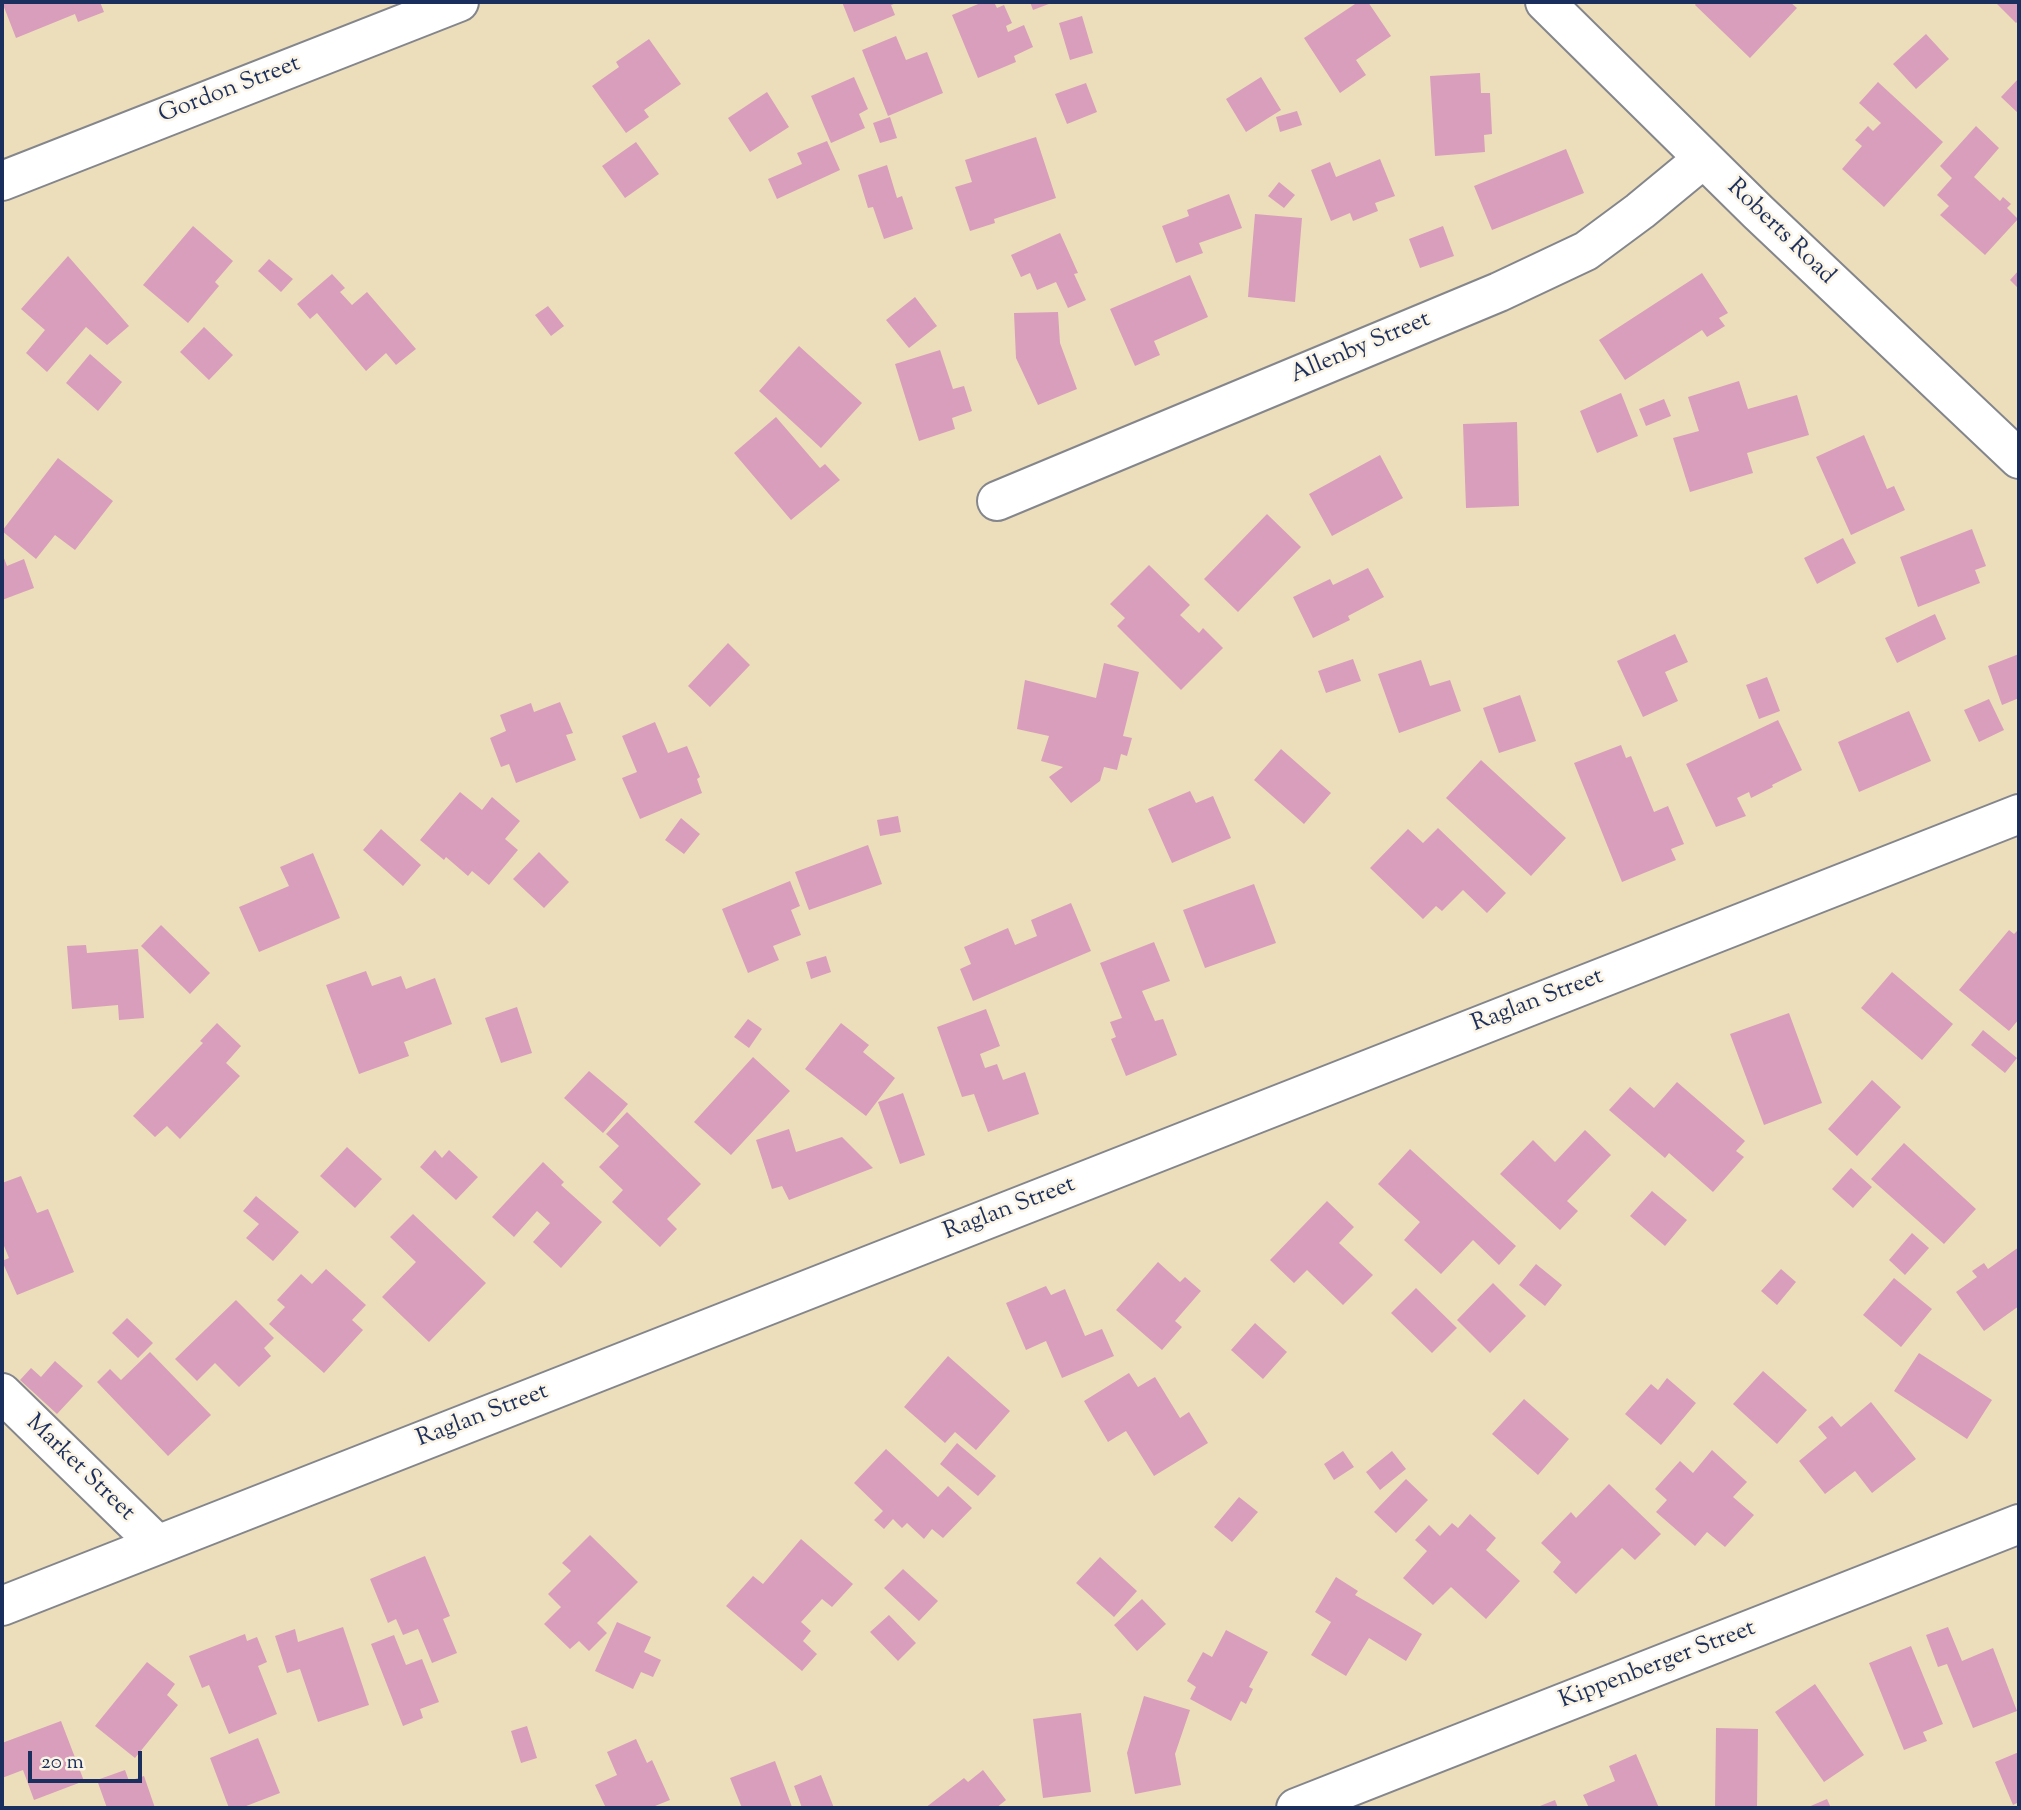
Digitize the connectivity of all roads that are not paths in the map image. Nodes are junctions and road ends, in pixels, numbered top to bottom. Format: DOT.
graph roads {
  1 [pos="459,2"];
  2 [pos="1545,2"];
  3 [pos="1703,159"];
  4 [pos="2,181"];
  5 [pos="2019,459"];
  6 [pos="997,501"];
  7 [pos="2019,814"];
  8 [pos="2,1393"];
  9 [pos="2019,1524"];
  10 [pos="157,1545"];
  11 [pos="2,1606"];
  12 [pos="1296,1808"];
  1 -- 4 [label="street, Gordon Street"];
  2 -- 3 [label="street, Roberts Road"];
  3 -- 5 [label="street, Roberts Road"];
  3 -- 6 [label="street, Allenby Street"];
  7 -- 10 [label="street, Raglan Street"];
  8 -- 10 [label="street, Market Street"];
  9 -- 12 [label="street, Kippenberger Street"];
  10 -- 11 [label="street, Raglan Street"];
}
